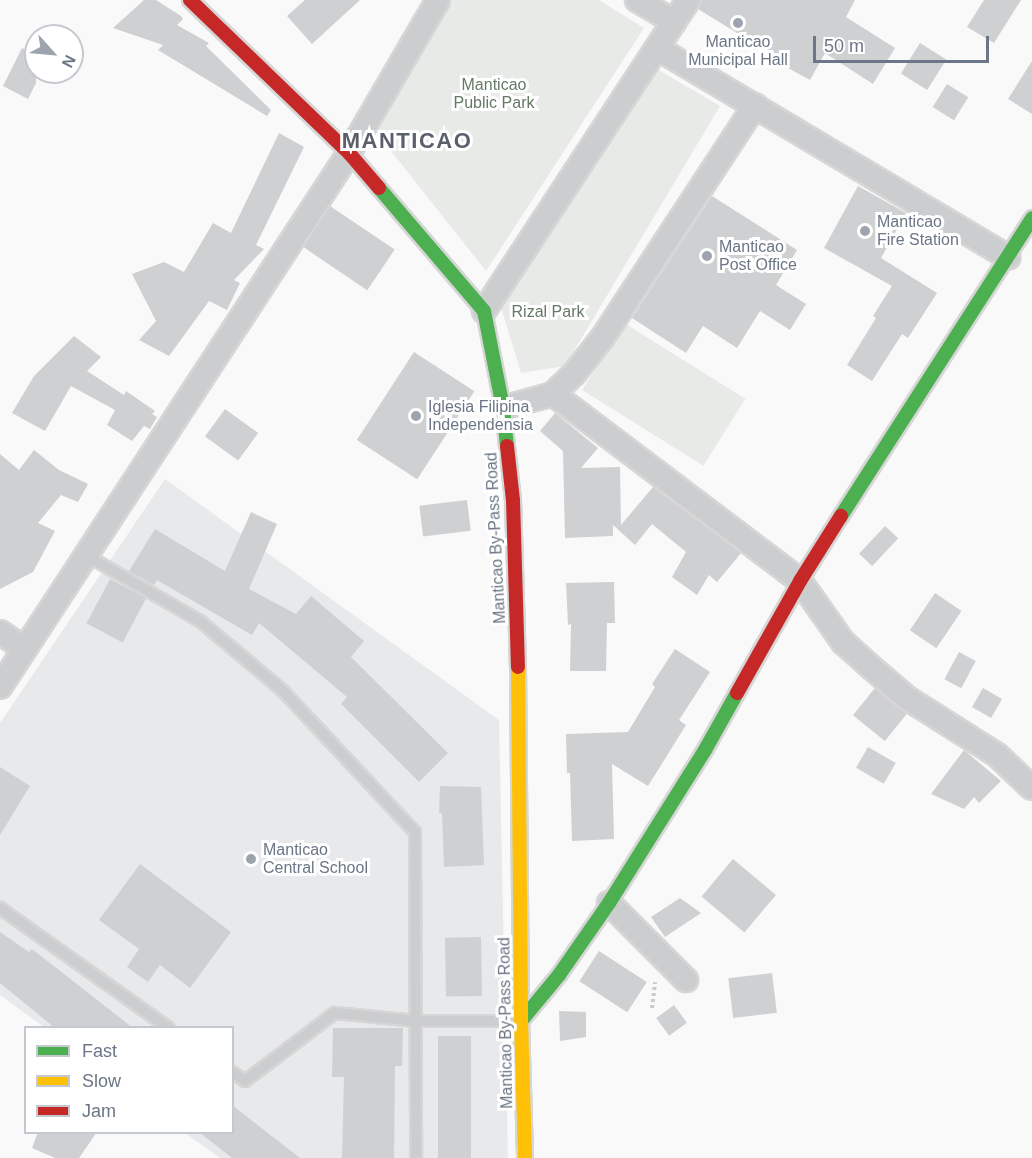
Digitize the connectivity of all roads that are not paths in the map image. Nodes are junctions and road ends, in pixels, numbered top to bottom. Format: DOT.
graph roads {
  1 [pos="190,0"];
  2 [pos="438,0"];
  3 [pos="637,0"];
  4 [pos="688,0"];
  5 [pos="674,22"];
  6 [pos="657,48"];
  7 [pos="755,106"];
  8 [pos="349,153"];
  9 [pos="1032,218"];
  10 [pos="1008,257"];
  11 [pos="484,311"];
  12 [pos="553,394"];
  13 [pos="503,408"];
  14 [pos="86,555"];
  15 [pos="800,580"];
  16 [pos="0,632"];
  17 [pos="24,649"];
  18 [pos="0,687"];
  19 [pos="1032,788"];
  20 [pos="609,903"];
  21 [pos="0,908"];
  22 [pos="686,980"];
  23 [pos="416,1021"];
  24 [pos="521,1021"];
  25 [pos="166,1026"];
  26 [pos="234,1073"];
  27 [pos="416,1158"];
  28 [pos="525,1158"];
  1 -- 8 [label="street, Manticao By-Pass Road"];
  2 -- 8 [label="street"];
  3 -- 5 [label="street"];
  4 -- 5 [label="street"];
  5 -- 6 [label="street"];
  6 -- 7 [label="street"];
  6 -- 11 [label="street"];
  7 -- 10 [label="street"];
  7 -- 12 [label="street"];
  8 -- 11 [label="street, Manticao By-Pass Road"];
  8 -- 14 [label="street"];
  9 -- 10 [label="street"];
  10 -- 15 [label="street"];
  11 -- 13 [label="street, Manticao By-Pass Road"];
  12 -- 13 [label="street"];
  12 -- 15 [label="street"];
  13 -- 24 [label="street, Manticao By-Pass Road"];
  14 -- 17 [label="street"];
  14 -- 23 [label="lane"];
  15 -- 19 [label="street"];
  15 -- 20 [label="street"];
  16 -- 17 [label="street"];
  17 -- 18 [label="street"];
  20 -- 22 [label="street"];
  20 -- 24 [label="street"];
  21 -- 25 [label="lane"];
  23 -- 24 [label="lane"];
  23 -- 26 [label="lane"];
  23 -- 27 [label="lane"];
  24 -- 28 [label="street, Manticao By-Pass Road"];
}
